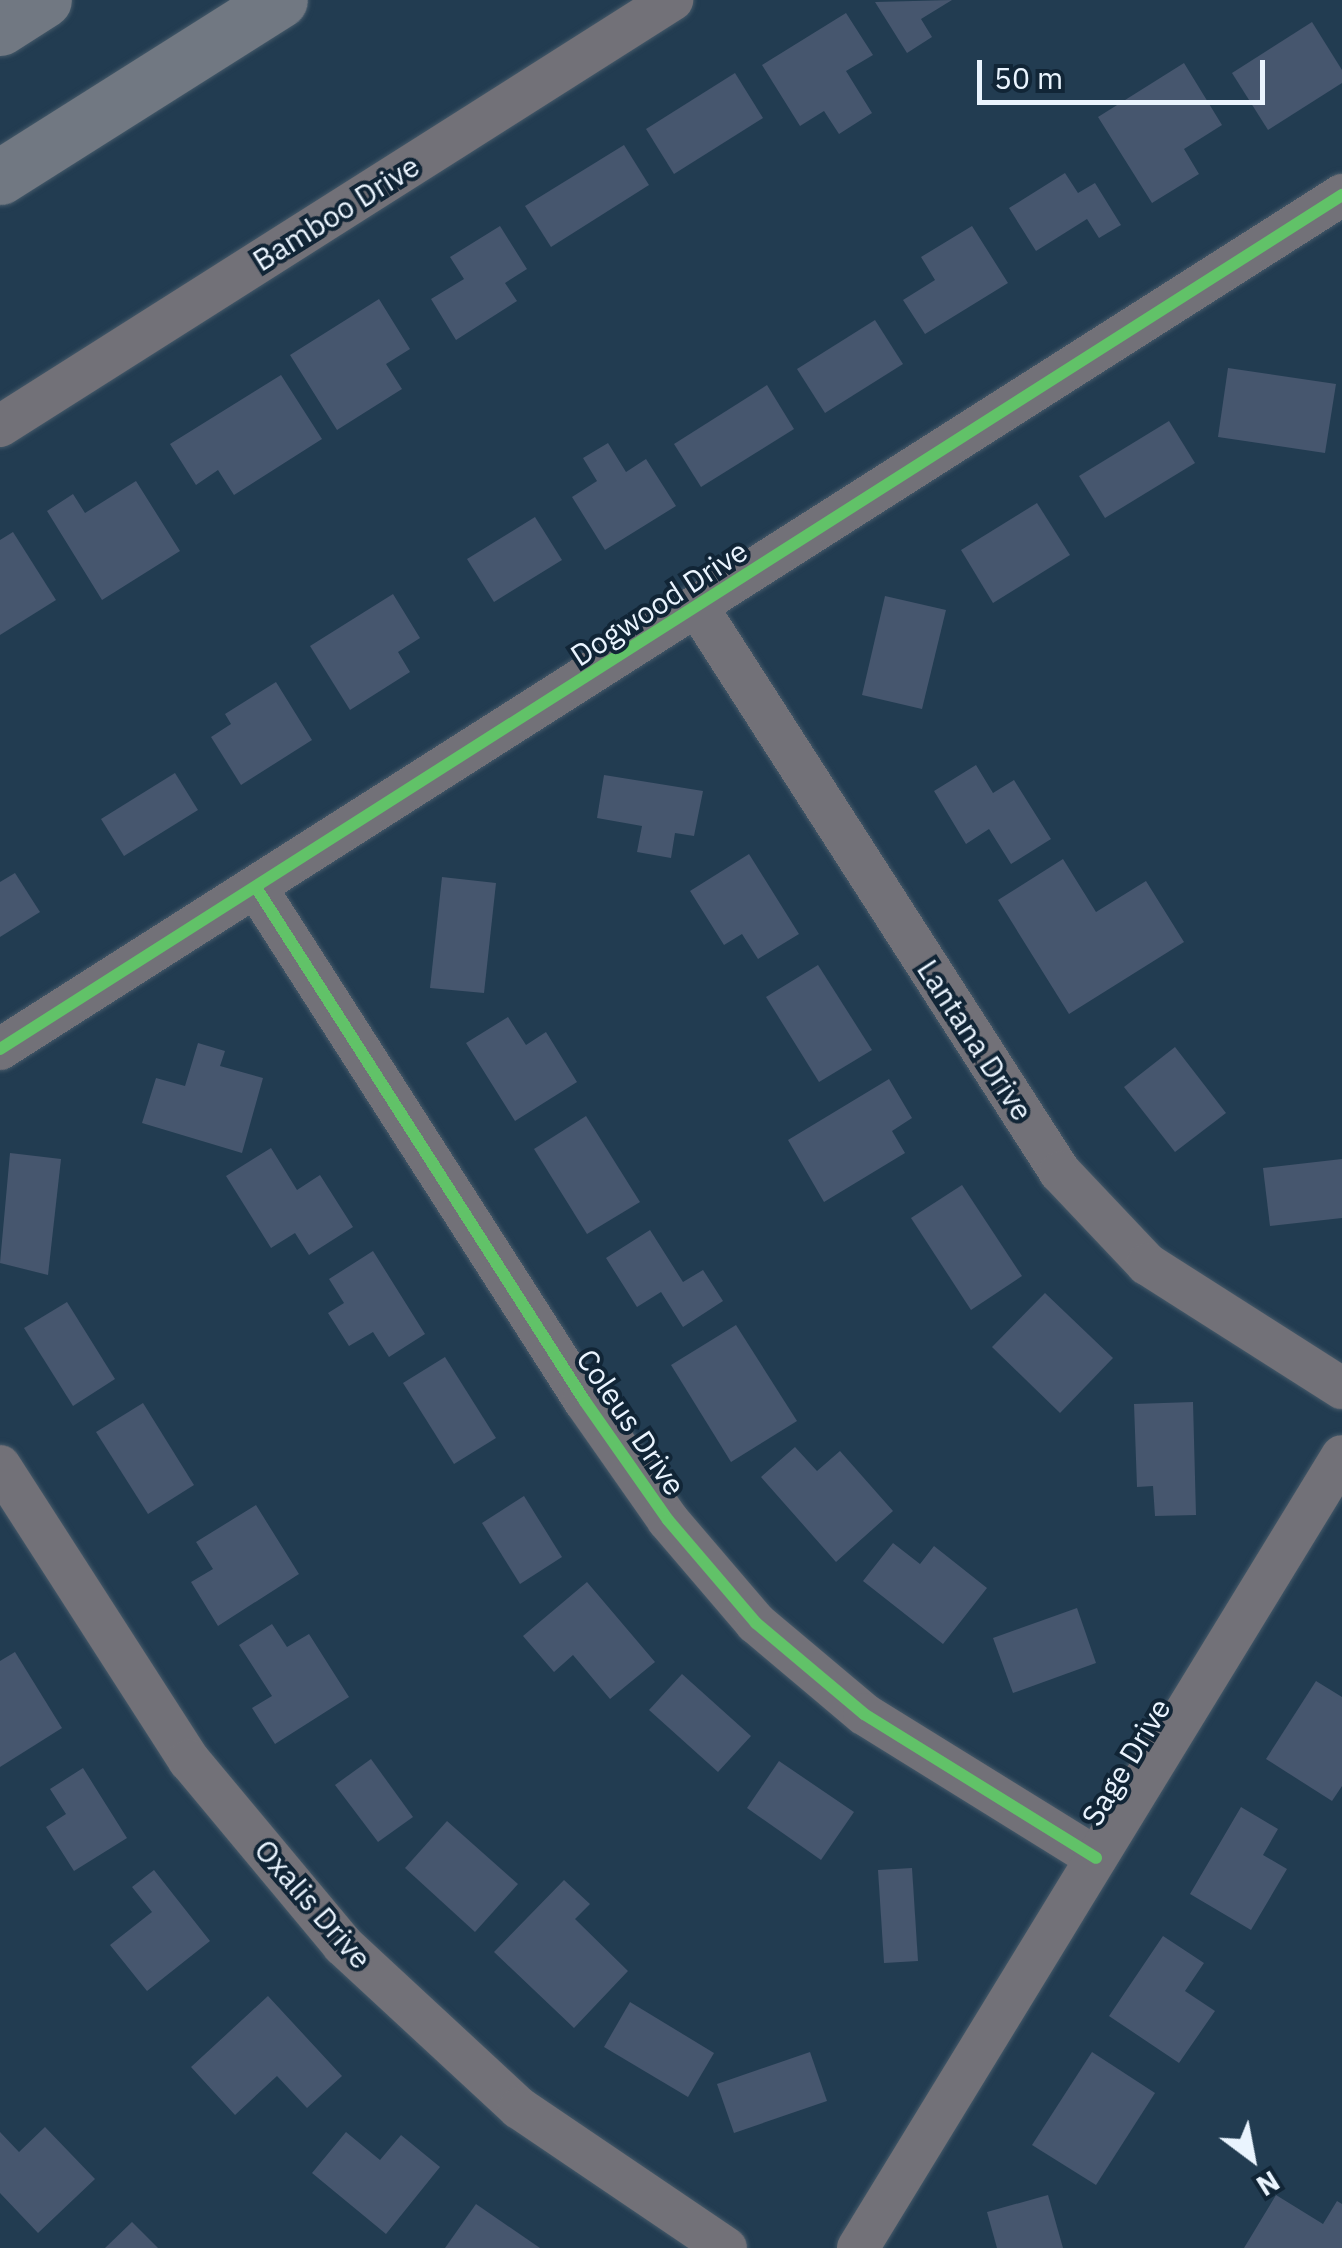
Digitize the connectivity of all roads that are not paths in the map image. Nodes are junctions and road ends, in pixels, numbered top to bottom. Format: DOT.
graph roads {
  1 [pos="44,0"];
  2 [pos="280,0"];
  3 [pos="672,0"];
  4 [pos="0,28"];
  5 [pos="0,177"];
  6 [pos="1337,209"];
  7 [pos="0,426"];
  8 [pos="698,608"];
  9 [pos="256,889"];
  10 [pos="0,1049"];
  11 [pos="1342,1388"];
  12 [pos="1342,1456"];
  13 [pos="0,1466"];
  14 [pos="1096,1858"];
  15 [pos="726,2248"];
  16 [pos="858,2248"];
  1 -- 4 [label="highway"];
  2 -- 5 [label="highway"];
  3 -- 7 [label="street, Bamboo Drive"];
  6 -- 8 [label="street, Dogwood Drive"];
  8 -- 9 [label="street, Dogwood Drive"];
  8 -- 11 [label="street, Lantana Drive"];
  9 -- 10 [label="street, Dogwood Drive"];
  9 -- 14 [label="street, Coleus Drive"];
  12 -- 14 [label="street, Sage Drive"];
  13 -- 15 [label="street, Oxalis Drive"];
  14 -- 16 [label="street, Sage Drive"];
}
